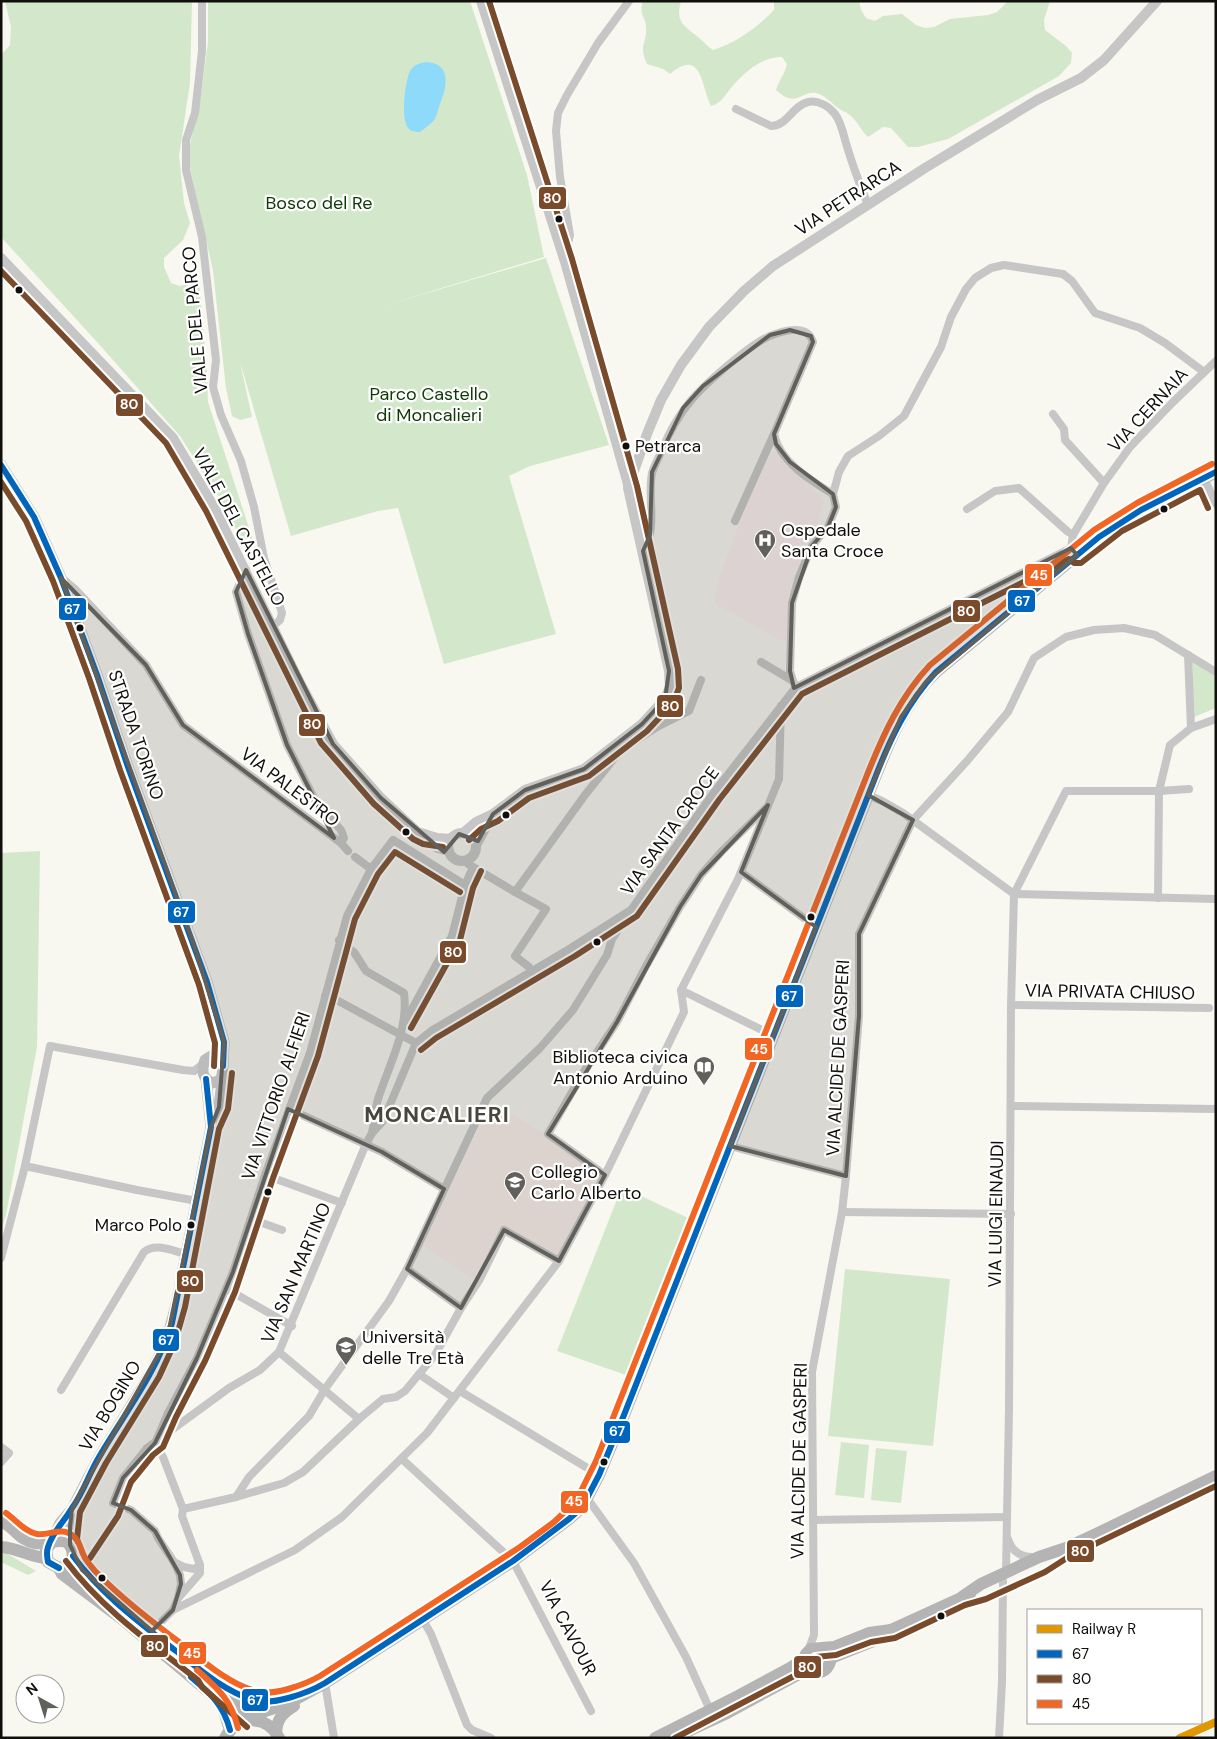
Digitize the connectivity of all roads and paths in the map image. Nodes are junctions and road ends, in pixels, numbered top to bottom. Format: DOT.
graph roads {
  1 [pos="202,1"];
  2 [pos="480,1"];
  3 [pos="629,1"];
  4 [pos="1157,1"];
  5 [pos="736,109"];
  6 [pos="868,205"];
  7 [pos="1,258"];
  8 [pos="564,262"];
  9 [pos="1216,361"];
  10 [pos="1204,372"];
  11 [pos="1053,414"];
  12 [pos="774,434"];
  13 [pos="1,464"];
  14 [pos="1216,472"];
  15 [pos="1204,478"];
  16 [pos="1104,483"];
  17 [pos="628,488"];
  18 [pos="833,494"];
  19 [pos="1216,504"];
  20 [pos="966,509"];
  21 [pos="735,521"];
  22 [pos="1073,535"];
  23 [pos="643,551"];
  24 [pos="1074,552"];
  25 [pos="246,570"];
  26 [pos="62,578"];
  27 [pos="273,626"];
  28 [pos="1188,655"];
  29 [pos="761,662"];
  30 [pos="1216,672"];
  31 [pos="701,680"];
  32 [pos="794,684"];
  33 [pos="781,706"];
  34 [pos="1216,719"];
  35 [pos="1191,728"];
  36 [pos="618,748"];
  37 [pos="1189,789"];
  38 [pos="1159,791"];
  39 [pos="868,795"];
  40 [pos="768,806"];
  41 [pos="493,814"];
  42 [pos="913,820"];
  43 [pos="419,832"];
  44 [pos="463,833"];
  45 [pos="452,838"];
  46 [pos="340,843"];
  47 [pos="476,845"];
  48 [pos="348,851"];
  49 [pos="449,851"];
  50 [pos="355,857"];
  51 [pos="470,863"];
  52 [pos="371,869"];
  53 [pos="741,872"];
  54 [pos="466,885"];
  55 [pos="515,892"];
  56 [pos="1014,894"];
  57 [pos="1158,898"];
  58 [pos="1216,900"];
  59 [pos="631,910"];
  60 [pos="816,926"];
  61 [pos="339,940"];
  62 [pos="532,972"];
  63 [pos="681,990"];
  64 [pos="325,996"];
  65 [pos="1011,1005"];
  66 [pos="1209,1008"];
  67 [pos="403,1024"];
  68 [pos="220,1026"];
  69 [pos="401,1034"];
  70 [pos="774,1036"];
  71 [pos="416,1043"];
  72 [pos="206,1060"];
  73 [pos="223,1069"];
  74 [pos="183,1070"];
  75 [pos="205,1078"];
  76 [pos="1012,1106"];
  77 [pos="289,1109"];
  78 [pos="1216,1109"];
  79 [pos="211,1127"];
  80 [pos="372,1133"];
  81 [pos="366,1144"];
  82 [pos="730,1146"];
  83 [pos="25,1166"];
  84 [pos="605,1174"];
  85 [pos="265,1175"];
  86 [pos="846,1176"];
  87 [pos="444,1189"];
  88 [pos="196,1201"];
  89 [pos="342,1203"];
  90 [pos="842,1212"];
  91 [pos="1011,1214"];
  92 [pos="251,1219"];
  93 [pos="282,1230"];
  94 [pos="186,1254"];
  95 [pos="1,1258"];
  96 [pos="560,1261"];
  97 [pos="407,1269"];
  98 [pos="227,1289"];
  99 [pos="461,1308"];
  100 [pos="292,1326"];
  101 [pos="280,1352"];
  102 [pos="419,1374"];
  103 [pos="324,1389"];
  104 [pos="61,1390"];
  105 [pos="460,1391"];
  106 [pos="454,1398"];
  107 [pos="358,1419"];
  108 [pos="155,1443"];
  109 [pos="1,1446"];
  110 [pos="402,1459"];
  111 [pos="1,1462"];
  112 [pos="599,1475"];
  113 [pos="1216,1476"];
  114 [pos="236,1497"];
  115 [pos="587,1498"];
  116 [pos="72,1509"];
  117 [pos="183,1509"];
  118 [pos="1007,1517"];
  119 [pos="1,1520"];
  120 [pos="813,1520"];
  121 [pos="1006,1535"];
  122 [pos="51,1543"];
  123 [pos="2,1548"];
  124 [pos="1066,1548"];
  125 [pos="72,1551"];
  126 [pos="1039,1557"];
  127 [pos="46,1558"];
  128 [pos="513,1561"];
  129 [pos="174,1562"];
  130 [pos="200,1565"];
  131 [pos="59,1568"];
  132 [pos="1005,1577"];
  133 [pos="178,1598"];
  134 [pos="173,1610"];
  135 [pos="423,1620"];
  136 [pos="152,1631"];
  137 [pos="814,1635"];
  138 [pos="825,1652"];
  139 [pos="806,1655"];
  140 [pos="811,1672"];
  141 [pos="205,1674"];
  142 [pos="325,1683"];
  143 [pos="310,1692"];
  144 [pos="710,1710"];
  145 [pos="591,1711"];
  146 [pos="253,1720"];
  147 [pos="277,1735"];
  148 [pos="226,1736"];
  149 [pos="334,1738"];
  150 [pos="491,1738"];
  151 [pos="654,1738"];
  152 [pos="673,1738"];
  153 [pos="999,1738"];
  1 -- 27 [label="street, VIALE DEL PARCO"];
  2 -- 8 [label="street"];
  3 -- 8 [label="street"];
  4 -- 6 [label="street, VIA PETRARCA"];
  5 -- 6 [label="street"];
  6 -- 17 [label="street, VIA PETRARCA"];
  7 -- 25 [label="street, VIALE DEL CASTELLO"];
  8 -- 17 [label="street"];
  9 -- 10 [label="street, VIA CERNAIA"];
  10 -- 16 [label="street, VIA CERNAIA"];
  10 -- 18 [label="street"];
  11 -- 16 [label="street"];
  12 -- 18 [label="street"];
  12 -- 21 [label="street"];
  12 -- 23 [label="street"];
  13 -- 26 [label="main road, STRADA TORINO"];
  14 -- 15 [label="main road"];
  15 -- 19 [label="street"];
  15 -- 24 [label="main road"];
  16 -- 22 [label="street, VIA CERNAIA"];
  17 -- 23 [label="street"];
  18 -- 32 [label="street"];
  20 -- 22 [label="street"];
  22 -- 24 [label="street, VIA CERNAIA"];
  23 -- 36 [label="street"];
  24 -- 32 [label="street"];
  24 -- 39 [label="main road"];
  25 -- 27 [label="street, VIALE DEL CASTELLO"];
  25 -- 46 [label="street, VIA PALESTRO"];
  26 -- 46 [label="street, VIA PALESTRO"];
  26 -- 68 [label="main road, STRADA TORINO"];
  27 -- 43 [label="street, VIALE DEL CASTELLO"];
  28 -- 30 [label="street, VIA ALCIDE DE GASPERI"];
  28 -- 35 [label="street"];
  28 -- 42 [label="street, VIA ALCIDE DE GASPERI"];
  29 -- 32 [label="street"];
  31 -- 36 [label="street"];
  32 -- 33 [label="street, VIA SANTA CROCE"];
  33 -- 40 [label="street"];
  33 -- 59 [label="street, VIA SANTA CROCE"];
  34 -- 35 [label="street"];
  35 -- 38 [label="street"];
  36 -- 41 [label="street"];
  36 -- 55 [label="street"];
  37 -- 38 [label="street"];
  38 -- 56 [label="street"];
  38 -- 57 [label="street"];
  39 -- 42 [label="street"];
  39 -- 60 [label="main road"];
  40 -- 53 [label="street"];
  40 -- 84 [label="street"];
  41 -- 44 [label="street"];
  41 -- 47 [label="street"];
  42 -- 56 [label="street"];
  42 -- 86 [label="street, VIA ALCIDE DE GASPERI"];
  43 -- 45 [label="street, VIALE DEL CASTELLO"];
  43 -- 49 [label="street, VIALE DEL CASTELLO"];
  44 -- 45 [label="street"];
  44 -- 47 [label="street"];
  45 -- 49 [label="street"];
  46 -- 48 [label="street"];
  47 -- 51 [label="street"];
  49 -- 51 [label="street"];
  50 -- 52 [label="street"];
  51 -- 54 [label="street"];
  51 -- 55 [label="street"];
  52 -- 54 [label="street, VIA VITTORIO ALFIERI"];
  52 -- 61 [label="street, VIA VITTORIO ALFIERI"];
  53 -- 60 [label="street"];
  53 -- 63 [label="street"];
  54 -- 67 [label="street"];
  55 -- 62 [label="street"];
  56 -- 57 [label="street"];
  56 -- 65 [label="street, VIA LUIGI EINAUDI"];
  57 -- 58 [label="street"];
  59 -- 62 [label="street, VIA SANTA CROCE"];
  59 -- 87 [label="street"];
  60 -- 70 [label="main road"];
  61 -- 64 [label="street, VIA VITTORIO ALFIERI"];
  61 -- 67 [label="street"];
  62 -- 71 [label="street, VIA SANTA CROCE"];
  63 -- 70 [label="street"];
  63 -- 84 [label="street"];
  64 -- 69 [label="street"];
  64 -- 77 [label="street, VIA VITTORIO ALFIERI"];
  65 -- 66 [label="street, VIA PRIVATA CHIUSO"];
  65 -- 76 [label="street, VIA LUIGI EINAUDI"];
  67 -- 69 [label="street"];
  68 -- 72 [label="main road, STRADA TORINO"];
  68 -- 73 [label="main road, STRADA TORINO"];
  69 -- 71 [label="street"];
  69 -- 80 [label="street"];
  70 -- 82 [label="main road"];
  71 -- 80 [label="street"];
  72 -- 73 [label="main road"];
  72 -- 74 [label="street"];
  72 -- 75 [label="main road, STRADA TORINO"];
  73 -- 75 [label="main road"];
  73 -- 79 [label="main road, STRADA TORINO"];
  74 -- 75 [label="street"];
  74 -- 83 [label="street"];
  75 -- 79 [label="main road, STRADA TORINO"];
  76 -- 78 [label="street"];
  76 -- 91 [label="street, VIA LUIGI EINAUDI"];
  77 -- 81 [label="street"];
  77 -- 85 [label="street, VIA VITTORIO ALFIERI"];
  79 -- 88 [label="main road, STRADA TORINO"];
  80 -- 81 [label="street, VIA SAN MARTINO"];
  81 -- 87 [label="street"];
  81 -- 89 [label="street, VIA SAN MARTINO"];
  82 -- 86 [label="street"];
  82 -- 112 [label="main road"];
  83 -- 88 [label="street"];
  83 -- 95 [label="street"];
  84 -- 96 [label="street"];
  85 -- 89 [label="street"];
  85 -- 92 [label="street, VIA VITTORIO ALFIERI"];
  86 -- 90 [label="street, VIA ALCIDE DE GASPERI"];
  87 -- 97 [label="street"];
  88 -- 94 [label="main road, VIA BOGINO"];
  89 -- 100 [label="street, VIA SAN MARTINO"];
  90 -- 91 [label="street"];
  90 -- 120 [label="street, VIA ALCIDE DE GASPERI"];
  91 -- 118 [label="street, VIA LUIGI EINAUDI"];
  92 -- 93 [label="street"];
  92 -- 98 [label="street, VIA VITTORIO ALFIERI"];
  94 -- 104 [label="street"];
  94 -- 116 [label="main road, VIA BOGINO"];
  96 -- 99 [label="street"];
  96 -- 105 [label="street"];
  97 -- 99 [label="street"];
  97 -- 103 [label="street"];
  98 -- 100 [label="street"];
  98 -- 108 [label="street, VIA VITTORIO ALFIERI"];
  99 -- 102 [label="street"];
  100 -- 101 [label="street, VIA SAN MARTINO"];
  101 -- 103 [label="street"];
  101 -- 108 [label="street, VIA SAN MARTINO"];
  102 -- 106 [label="street"];
  102 -- 107 [label="street"];
  103 -- 107 [label="street"];
  103 -- 114 [label="street"];
  105 -- 106 [label="street"];
  105 -- 112 [label="street"];
  106 -- 110 [label="street"];
  107 -- 114 [label="street"];
  108 -- 117 [label="street"];
  108 -- 129 [label="street, VIA SAN MARTINO"];
  109 -- 111 [label="street"];
  110 -- 128 [label="street, VIA CAVOUR"];
  110 -- 134 [label="street"];
  112 -- 115 [label="main road"];
  113 -- 124 [label="main road"];
  114 -- 117 [label="street"];
  115 -- 128 [label="main road"];
  115 -- 144 [label="street"];
  116 -- 122 [label="main road, VIA BOGINO"];
  116 -- 125 [label="main road, VIA BOGINO"];
  117 -- 130 [label="street"];
  118 -- 120 [label="street"];
  118 -- 121 [label="street, VIA LUIGI EINAUDI"];
  119 -- 122 [label="main road"];
  120 -- 137 [label="street, VIA ALCIDE DE GASPERI"];
  121 -- 126 [label="street"];
  121 -- 132 [label="street, VIA LUIGI EINAUDI"];
  122 -- 125 [label="main road"];
  122 -- 127 [label="main road"];
  123 -- 127 [label="main road"];
  124 -- 126 [label="main road"];
  124 -- 132 [label="main road"];
  125 -- 131 [label="main road"];
  125 -- 136 [label="main road"];
  126 -- 132 [label="main road"];
  127 -- 131 [label="main road"];
  128 -- 135 [label="main road"];
  128 -- 145 [label="street, VIA CAVOUR"];
  129 -- 130 [label="street"];
  129 -- 133 [label="street"];
  130 -- 133 [label="street"];
  131 -- 148 [label="main road"];
  132 -- 138 [label="main road"];
  132 -- 153 [label="street, VIA LUIGI EINAUDI"];
  133 -- 134 [label="street"];
  134 -- 136 [label="street"];
  135 -- 142 [label="main road"];
  135 -- 150 [label="street"];
  136 -- 141 [label="main road"];
  137 -- 138 [label="street"];
  137 -- 139 [label="street, VIA ALCIDE DE GASPERI"];
  138 -- 139 [label="main road"];
  138 -- 140 [label="main road"];
  139 -- 140 [label="main road"];
  139 -- 144 [label="main road"];
  140 -- 152 [label="main road"];
  141 -- 143 [label="main road"];
  141 -- 146 [label="main road"];
  142 -- 143 [label="main road"];
  142 -- 149 [label="street"];
  143 -- 146 [label="main road"];
  143 -- 147 [label="main road"];
  144 -- 151 [label="main road"];
  146 -- 147 [label="main road"];
  146 -- 148 [label="main road"];
}
